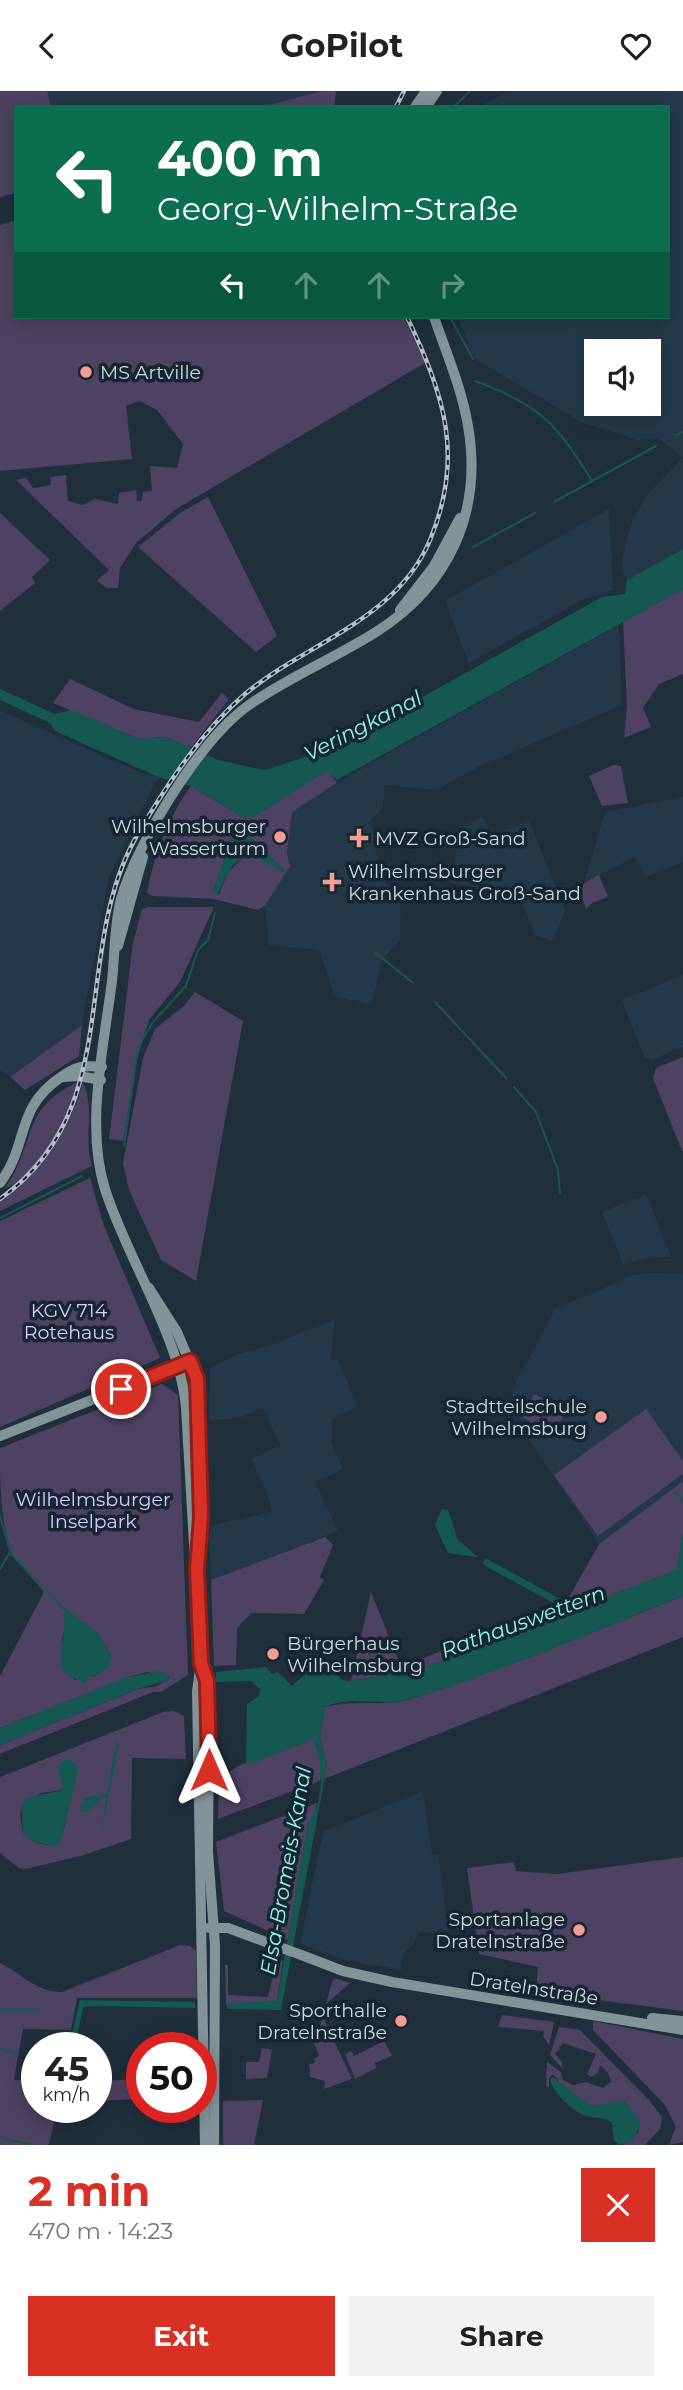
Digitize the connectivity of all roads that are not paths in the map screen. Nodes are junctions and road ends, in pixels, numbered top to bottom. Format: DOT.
graph roads {
  1 [pos="435,319"];
  2 [pos="102,1067"];
  3 [pos="60,1078"];
  4 [pos="101,1080"];
  5 [pos="0,1183"];
  6 [pos="147,1286"];
  7 [pos="190,1361"];
  8 [pos="179,1366"];
  9 [pos="0,1436"];
  10 [pos="197,1569"];
  11 [pos="201,1663"];
  12 [pos="201,1928"];
  13 [pos="214,1928"];
  14 [pos="379,1977"];
  15 [pos="683,2021"];
  16 [pos="683,2030"];
  17 [pos="205,2145"];
  18 [pos="214,2145"];
  1 -- 2 [label="main road"];
  2 -- 3 [label="main road"];
  2 -- 4 [label="main road"];
  3 -- 4 [label="main road"];
  3 -- 5 [label="main road"];
  4 -- 6 [label="main road"];
  6 -- 7 [label="main road"];
  6 -- 8 [label="main road"];
  7 -- 8 [label="main road"];
  7 -- 10 [label="main road"];
  8 -- 9 [label="main road"];
  8 -- 10 [label="main road"];
  10 -- 11 [label="main road"];
  11 -- 12 [label="main road"];
  11 -- 13 [label="main road"];
  12 -- 13 [label="main road, Dratelnstraße"];
  12 -- 17 [label="main road"];
  13 -- 14 [label="main road, Dratelnstraße"];
  13 -- 18 [label="main road"];
  14 -- 15 [label="main road, Dratelnstraße"];
  14 -- 16 [label="main road, Dratelnstraße"];
}
